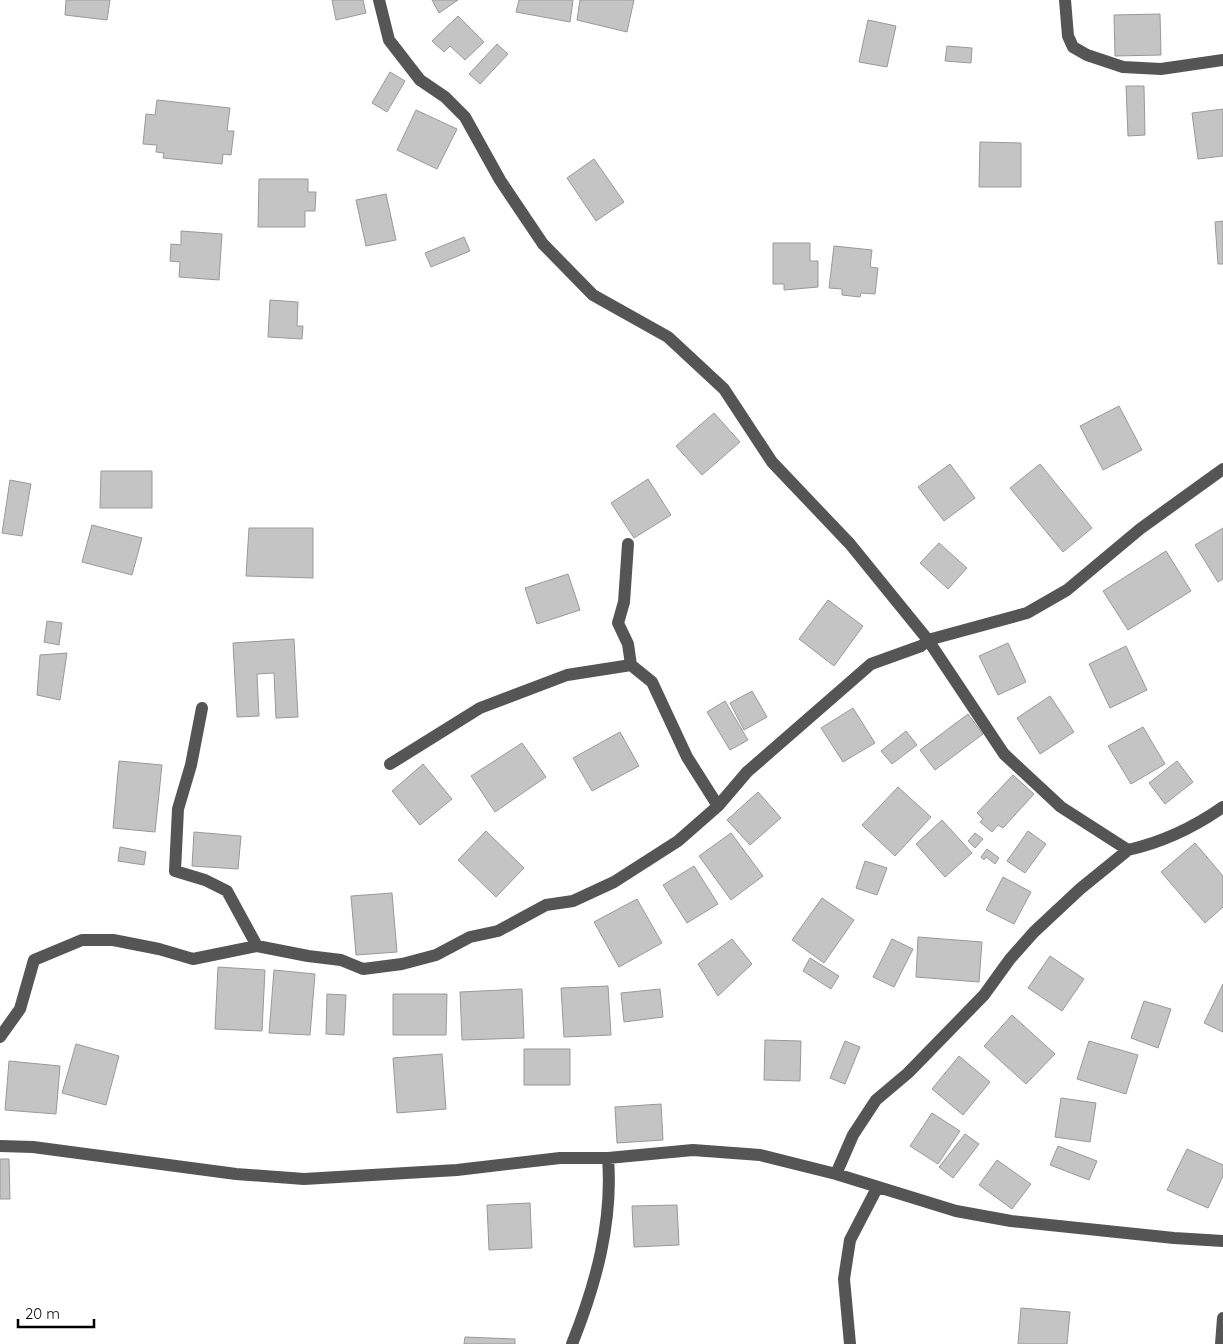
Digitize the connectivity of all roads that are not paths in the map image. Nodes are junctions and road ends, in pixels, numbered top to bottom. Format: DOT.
graph roads {
  1 [pos="379,0"];
  2 [pos="1065,0"];
  3 [pos="1223,60"];
  4 [pos="1223,469"];
  5 [pos="628,544"];
  6 [pos="928,640"];
  7 [pos="632,665"];
  8 [pos="202,708"];
  9 [pos="390,764"];
  10 [pos="718,806"];
  11 [pos="1223,807"];
  12 [pos="1128,850"];
  13 [pos="257,946"];
  14 [pos="0,1037"];
  15 [pos="0,1146"];
  16 [pos="608,1158"];
  17 [pos="836,1174"];
  18 [pos="877,1188"];
  19 [pos="1223,1241"];
  20 [pos="1223,1318"];
  21 [pos="572,1344"];
  22 [pos="850,1344"];
  23 [pos="1221,1344"];
  1 -- 6 [label="street"];
  2 -- 3 [label="street"];
  4 -- 6 [label="street"];
  5 -- 7 [label="street"];
  6 -- 10 [label="street"];
  6 -- 12 [label="street"];
  7 -- 9 [label="street"];
  7 -- 10 [label="street"];
  8 -- 13 [label="street"];
  10 -- 13 [label="street"];
  11 -- 12 [label="street"];
  12 -- 17 [label="street"];
  13 -- 14 [label="street"];
  15 -- 16 [label="street"];
  16 -- 17 [label="street"];
  16 -- 21 [label="street"];
  17 -- 18 [label="street"];
  18 -- 19 [label="street"];
  18 -- 22 [label="street"];
  20 -- 23 [label="street"];
}
